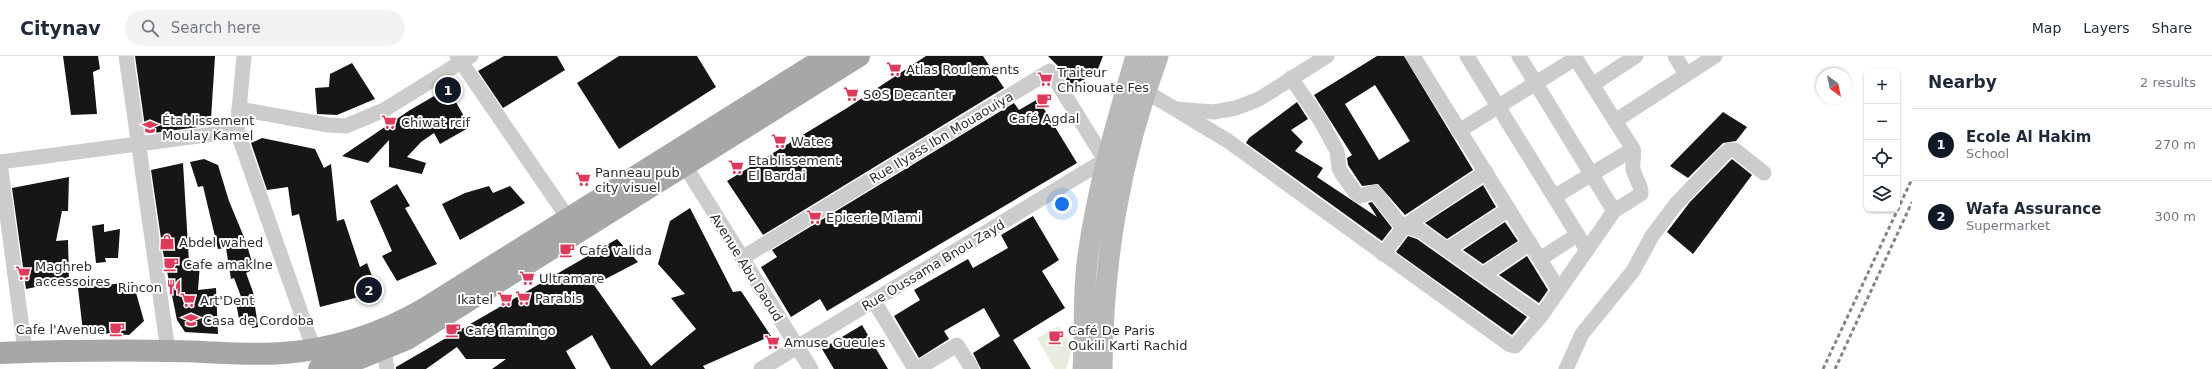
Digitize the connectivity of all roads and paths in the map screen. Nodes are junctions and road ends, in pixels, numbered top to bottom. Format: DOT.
graph roads {
  1 [pos="126,56"];
  2 [pos="244,56"];
  3 [pos="828,56"];
  4 [pos="860,56"];
  5 [pos="1136,56"];
  6 [pos="1158,56"];
  7 [pos="1327,56"];
  8 [pos="1413,56"];
  9 [pos="1467,56"];
  10 [pos="1520,56"];
  11 [pos="1636,56"];
  12 [pos="1675,56"];
  13 [pos="1715,56"];
  14 [pos="1575,57"];
  15 [pos="463,58"];
  16 [pos="1686,74"];
  17 [pos="1291,78"];
  18 [pos="1537,84"];
  19 [pos="1592,85"];
  20 [pos="1145,91"];
  21 [pos="1499,106"];
  22 [pos="239,109"];
  23 [pos="1175,109"];
  24 [pos="1615,121"];
  25 [pos="237,131"];
  26 [pos="1459,131"];
  27 [pos="139,145"];
  28 [pos="1633,148"];
  29 [pos="1105,160"];
  30 [pos="0,162"];
  31 [pos="684,164"];
  32 [pos="1486,172"];
  33 [pos="1592,173"];
  34 [pos="1764,173"];
  35 [pos="1554,197"];
  36 [pos="1509,210"];
  37 [pos="1614,212"];
  38 [pos="568,218"];
  39 [pos="1405,226"];
  40 [pos="1576,235"];
  41 [pos="1530,243"];
  42 [pos="1448,249"];
  43 [pos="1587,250"];
  44 [pos="1384,254"];
  45 [pos="742,258"];
  46 [pos="1540,259"];
  47 [pos="1484,274"];
  48 [pos="1559,290"];
  49 [pos="874,301"];
  50 [pos="1541,316"];
  51 [pos="797,347"];
  52 [pos="168,351"];
  53 [pos="21,358"];
  54 [pos="385,359"];
  55 [pos="317,360"];
  56 [pos="761,369"];
  57 [pos="811,369"];
  58 [pos="916,369"];
  59 [pos="972,369"];
  60 [pos="1083,369"];
  61 [pos="1102,369"];
  62 [pos="1566,369"];
  1 -- 27 [label="street"];
  2 -- 22 [label="street"];
  3 -- 38 [label="main road"];
  4 -- 31 [label="main road"];
  5 -- 29 [label="street"];
  6 -- 20 [label="street"];
  7 -- 17 [label="street"];
  8 -- 26 [label="street"];
  9 -- 21 [label="street"];
  10 -- 18 [label="street"];
  11 -- 19 [label="street"];
  12 -- 16 [label="street"];
  13 -- 16 [label="street"];
  14 -- 18 [label="street"];
  14 -- 19 [label="street"];
  15 -- 22 [label="street"];
  15 -- 38 [label="street"];
  16 -- 24 [label="street"];
  17 -- 23 [label="street"];
  17 -- 39 [label="street"];
  18 -- 21 [label="street"];
  18 -- 33 [label="street"];
  19 -- 24 [label="street"];
  20 -- 23 [label="street"];
  20 -- 61 [label="street"];
  21 -- 26 [label="street"];
  21 -- 35 [label="street"];
  22 -- 25 [label="street"];
  23 -- 44 [label="street"];
  24 -- 28 [label="street"];
  25 -- 27 [label="street"];
  25 -- 55 [label="street"];
  26 -- 32 [label="street"];
  27 -- 30 [label="street"];
  27 -- 52 [label="street"];
  28 -- 33 [label="street"];
  28 -- 37 [label="street"];
  29 -- 45 [label="street, Rue Ilyass Ibn Mouaouiya"];
  29 -- 49 [label="street, Rue Oussama Bnou Zayd"];
  29 -- 60 [label="street"];
  30 -- 53 [label="street"];
  31 -- 45 [label="street, Avenue Abu Daoud"];
  31 -- 54 [label="main road"];
  32 -- 36 [label="street"];
  32 -- 39 [label="street"];
  33 -- 35 [label="street"];
  33 -- 37 [label="street"];
  34 -- 62 [label="street"];
  35 -- 40 [label="street"];
  36 -- 41 [label="street"];
  36 -- 42 [label="street"];
  37 -- 43 [label="street"];
  38 -- 55 [label="main road"];
  39 -- 42 [label="street"];
  39 -- 44 [label="street"];
  40 -- 43 [label="street"];
  40 -- 46 [label="street"];
  41 -- 46 [label="street"];
  41 -- 47 [label="street"];
  42 -- 47 [label="street"];
  43 -- 48 [label="street"];
  44 -- 50 [label="street"];
  45 -- 51 [label="street, Avenue Abu Daoud"];
  46 -- 48 [label="street"];
  47 -- 50 [label="street"];
  48 -- 50 [label="street"];
  49 -- 51 [label="street, Rue Oussama Bnou Zayd"];
  49 -- 58 [label="street"];
  51 -- 56 [label="street, Rue Oussama Bnou Zayd"];
  51 -- 57 [label="street, Avenue Abu Daoud"];
  52 -- 53 [label="main road"];
  52 -- 55 [label="main road"];
  54 -- 55 [label="main road"];
  58 -- 59 [label="street"];
}
